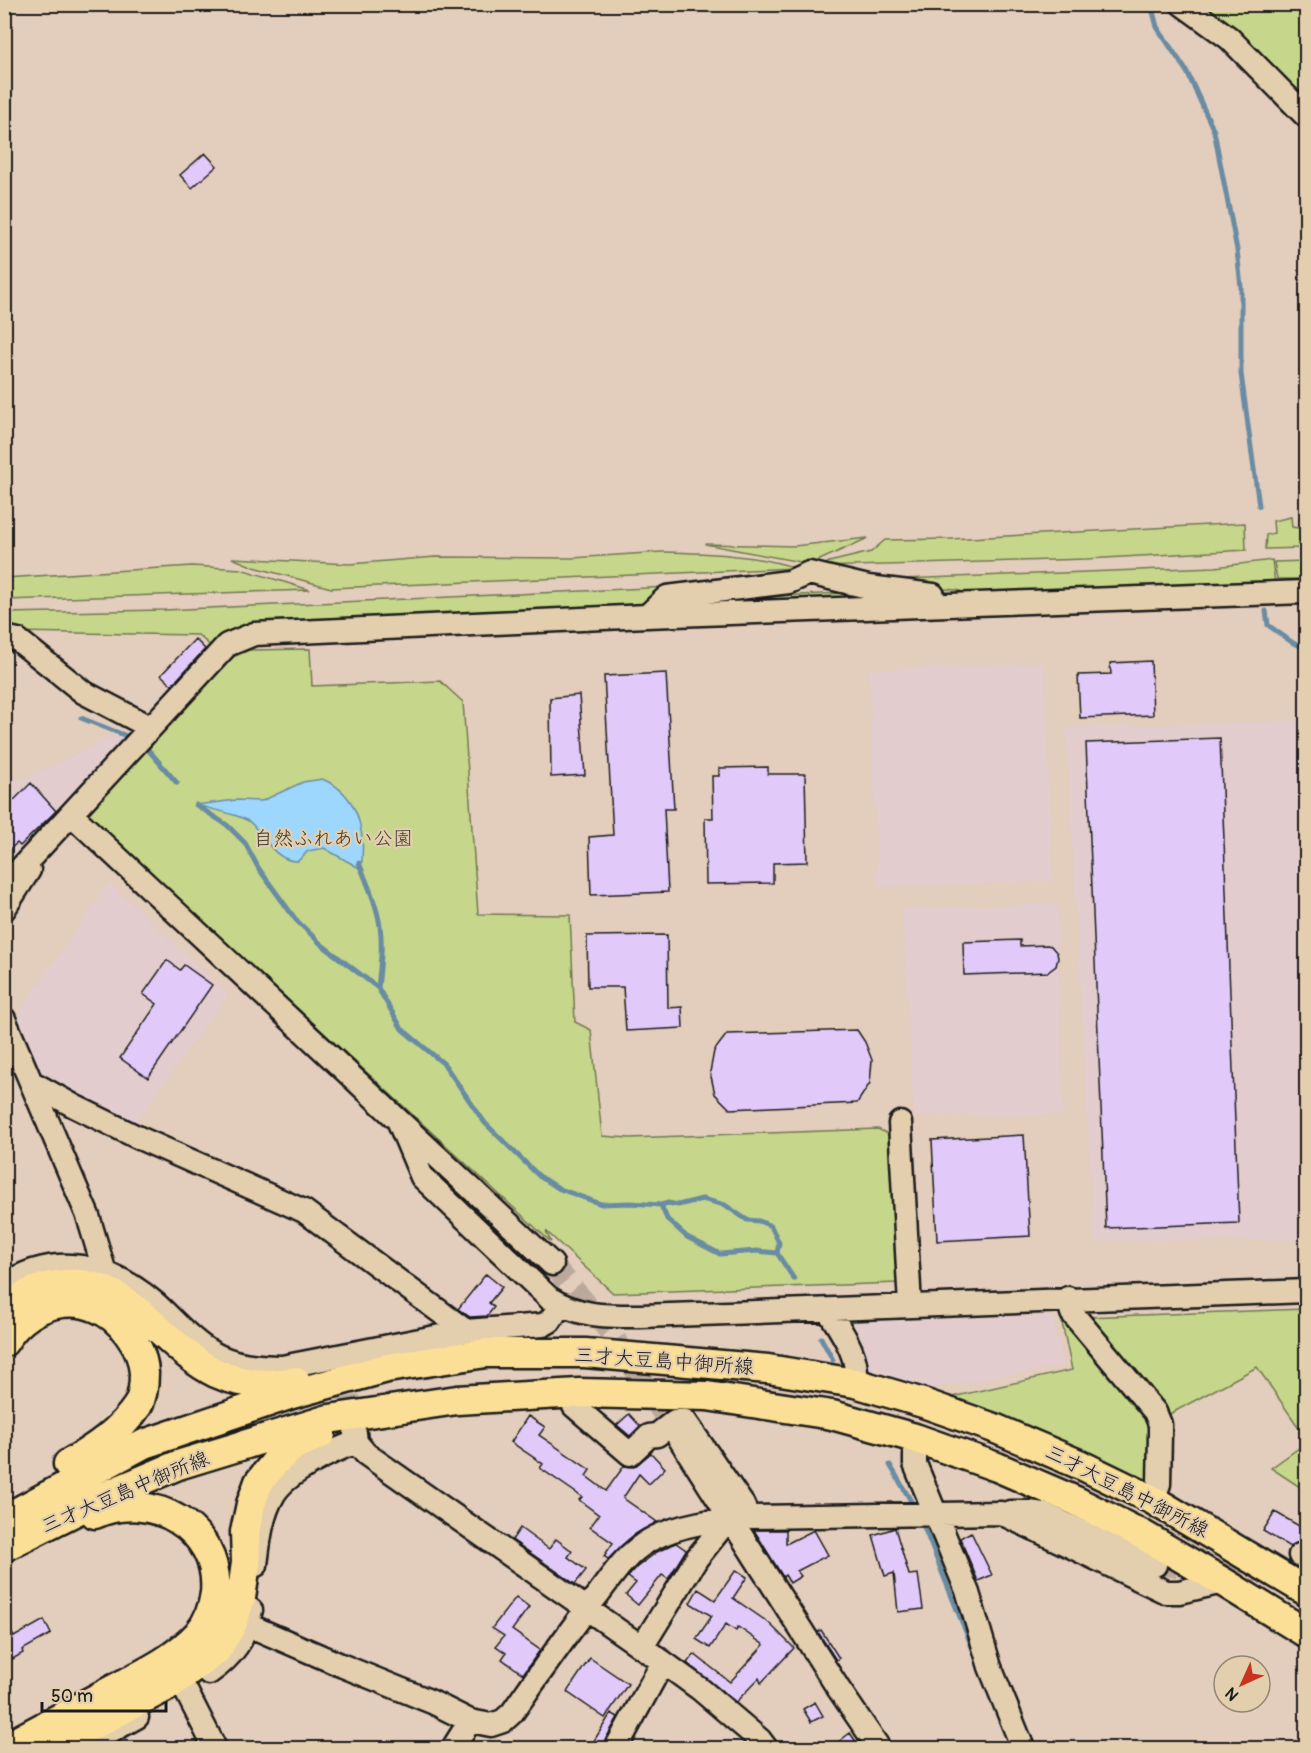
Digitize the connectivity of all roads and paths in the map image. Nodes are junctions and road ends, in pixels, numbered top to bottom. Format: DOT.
graph roads {
  1 [pos="1182,4"];
  2 [pos="1306,116"];
  3 [pos="1306,592"];
  4 [pos="983,604"];
  5 [pos="647,616"];
  6 [pos="4,637"];
  7 [pos="150,727"];
  8 [pos="72,815"];
  9 [pos="50,837"];
  10 [pos="4,882"];
  11 [pos="4,909"];
  12 [pos="4,1019"];
  13 [pos="31,1082"];
  14 [pos="398,1120"];
  15 [pos="900,1123"];
  16 [pos="552,1264"];
  17 [pos="105,1274"];
  18 [pos="4,1285"];
  19 [pos="1306,1291"];
  20 [pos="1068,1298"];
  21 [pos="560,1305"];
  22 [pos="910,1306"];
  23 [pos="828,1310"];
  24 [pos="4,1311"];
  25 [pos="466,1331"];
  26 [pos="4,1342"];
  27 [pos="387,1368"];
  28 [pos="855,1383"];
  29 [pos="574,1406"];
  30 [pos="387,1410"];
  31 [pos="915,1438"];
  32 [pos="1153,1500"];
  33 [pos="4,1508"];
  34 [pos="1001,1512"];
  35 [pos="934,1513"];
  36 [pos="738,1518"];
  37 [pos="4,1519"];
  38 [pos="4,1547"];
  39 [pos="4,1557"];
  40 [pos="1182,1558"];
  41 [pos="1155,1565"];
  42 [pos="1304,1571"];
  43 [pos="1224,1582"];
  44 [pos="1171,1592"];
  45 [pos="585,1609"];
  46 [pos="248,1625"];
  47 [pos="1306,1633"];
  48 [pos="642,1647"];
  49 [pos="663,1662"];
  50 [pos="185,1689"];
  51 [pos="470,1721"];
  52 [pos="4,1748"];
  53 [pos="49,1749"];
  54 [pos="81,1749"];
  55 [pos="215,1749"];
  56 [pos="453,1749"];
  57 [pos="616,1749"];
  58 [pos="766,1749"];
  59 [pos="879,1749"];
  60 [pos="1023,1749"];
  1 -- 2 [label="street"];
  3 -- 4 [label="street"];
  4 -- 5 [label="street"];
  4 -- 5 [label="street"];
  5 -- 7 [label="street"];
  6 -- 7 [label="street"];
  7 -- 8 [label="street"];
  8 -- 9 [label="street"];
  8 -- 14 [label="street"];
  9 -- 10 [label="street"];
  9 -- 11 [label="street"];
  12 -- 13 [label="street"];
  13 -- 17 [label="street"];
  13 -- 25 [label="street"];
  14 -- 16 [label="street"];
  14 -- 21 [label="street"];
  15 -- 22 [label="street"];
  17 -- 18 [label="street"];
  17 -- 25 [label="street"];
  19 -- 20 [label="street"];
  20 -- 22 [label="street"];
  20 -- 32 [label="street"];
  21 -- 23 [label="street"];
  21 -- 25 [label="street"];
  22 -- 23 [label="street"];
  23 -- 28 [label="street"];
  24 -- 27 [label="main road"];
  26 -- 33 [label="main road"];
  27 -- 28 [label="main road, 三才大豆島中御所線"];
  27 -- 37 [label="main road, 三才大豆島中御所線"];
  28 -- 32 [label="main road, 三才大豆島中御所線"];
  29 -- 36 [label="street"];
  30 -- 31 [label="main road, 三才大豆島中御所線"];
  30 -- 38 [label="main road, 三才大豆島中御所線"];
  30 -- 53 [label="main road"];
  31 -- 35 [label="street"];
  31 -- 40 [label="main road, 三才大豆島中御所線"];
  32 -- 42 [label="main road, 三才大豆島中御所線"];
  34 -- 35 [label="street"];
  34 -- 41 [label="street"];
  34 -- 44 [label="street"];
  35 -- 36 [label="street"];
  35 -- 60 [label="street"];
  36 -- 45 [label="street"];
  36 -- 48 [label="street"];
  36 -- 59 [label="street"];
  39 -- 52 [label="main road"];
  40 -- 43 [label="main road, 三才大豆島中御所線"];
  40 -- 44 [label="street"];
  43 -- 44 [label="street"];
  43 -- 47 [label="main road, 三才大豆島中御所線"];
  45 -- 46 [label="street"];
  45 -- 48 [label="street"];
  45 -- 51 [label="street"];
  46 -- 50 [label="street"];
  46 -- 51 [label="street"];
  48 -- 49 [label="street"];
  49 -- 57 [label="street"];
  49 -- 58 [label="street"];
  50 -- 54 [label="street"];
  50 -- 55 [label="street"];
  51 -- 56 [label="street"];
}
